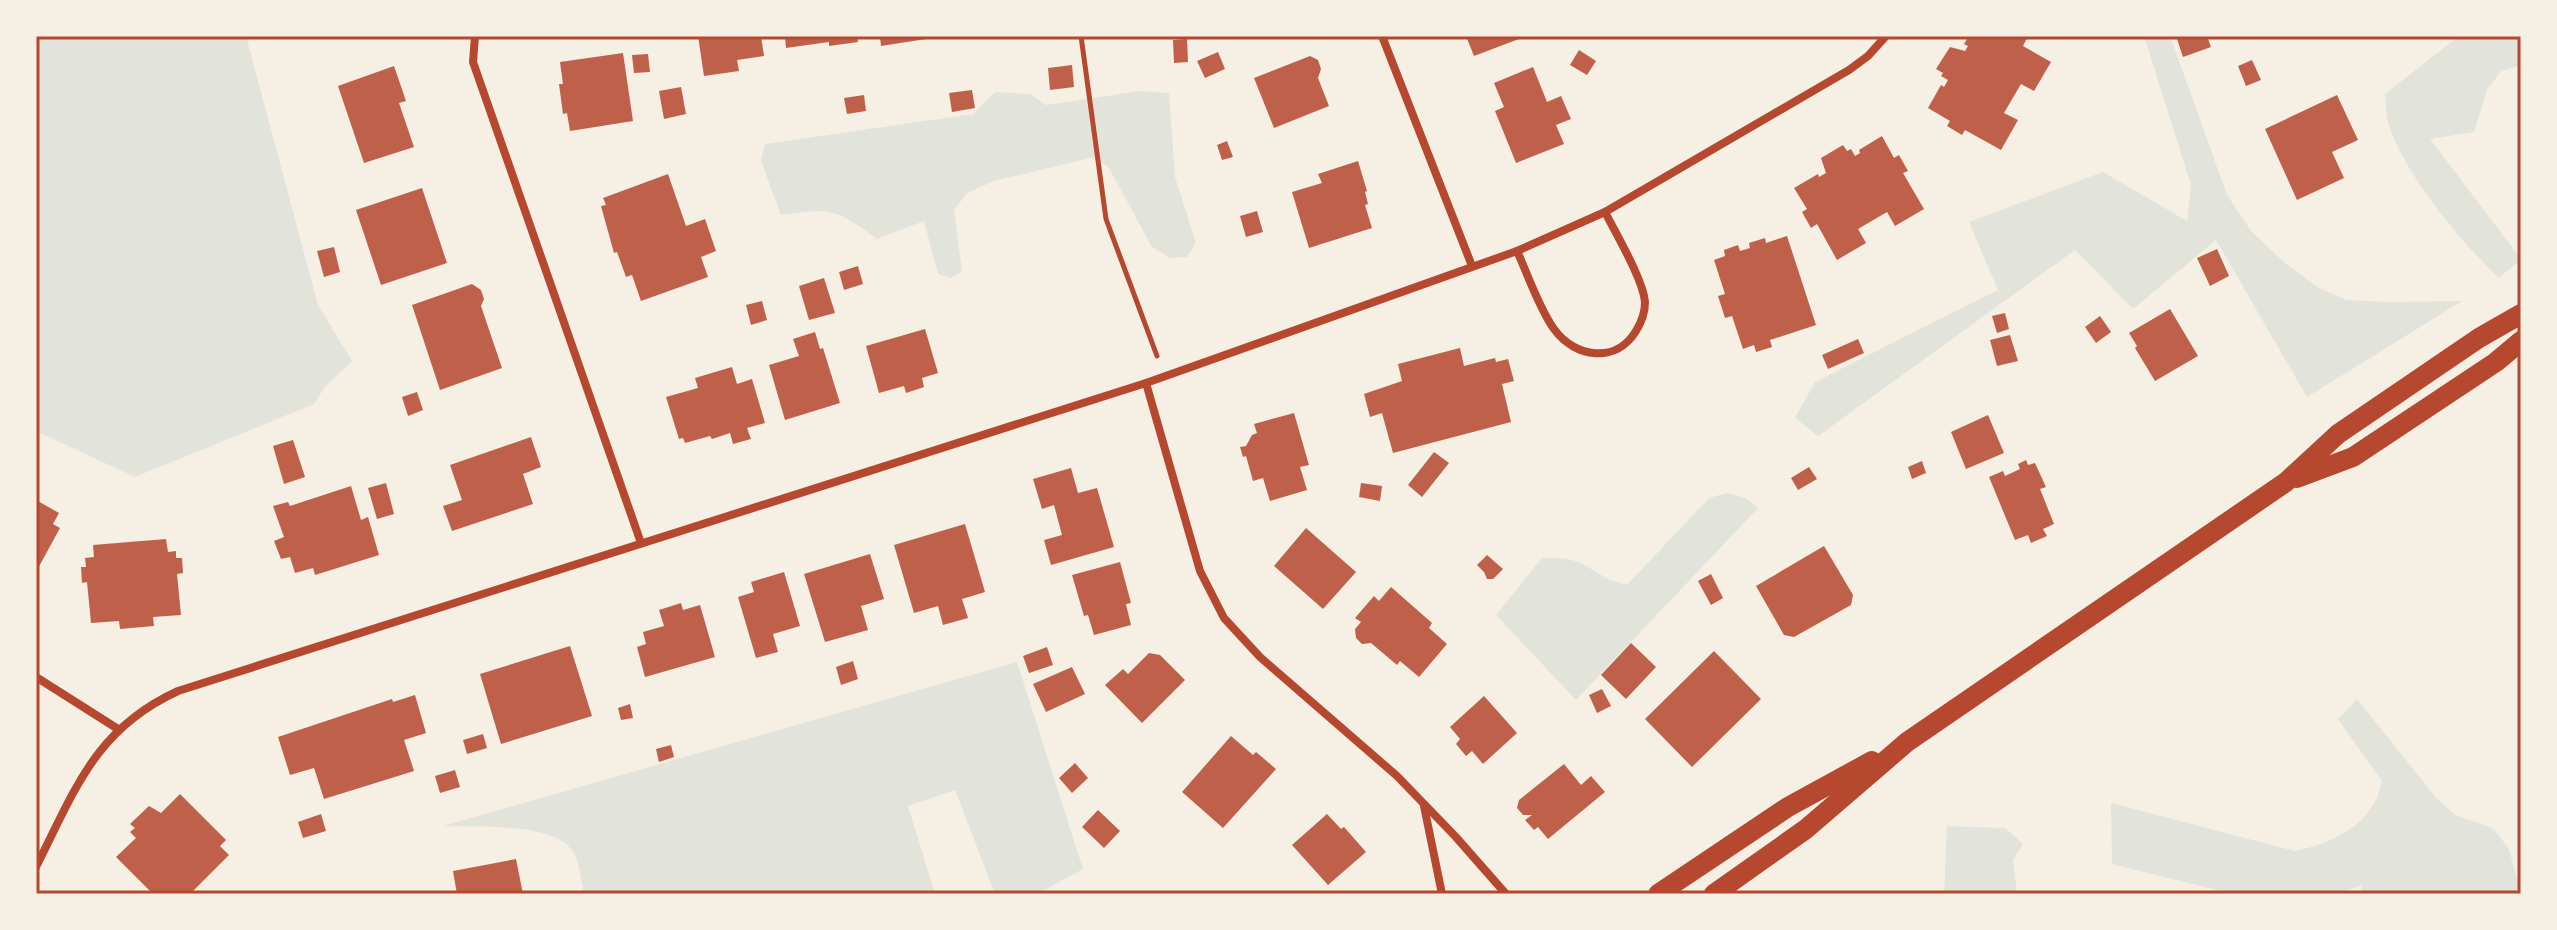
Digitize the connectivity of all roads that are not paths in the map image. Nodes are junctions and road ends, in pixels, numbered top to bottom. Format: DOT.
graph roads {
  1 [pos="475,36"];
  2 [pos="1382,36"];
  3 [pos="1886,36"];
  4 [pos="1605,212"];
  5 [pos="1517,251"];
  6 [pos="1472,266"];
  7 [pos="2521,314"];
  8 [pos="2521,341"];
  9 [pos="1146,383"];
  10 [pos="2286,482"];
  11 [pos="641,543"];
  12 [pos="36,677"];
  13 [pos="118,729"];
  14 [pos="1907,742"];
  15 [pos="1424,805"];
  16 [pos="36,867"];
  17 [pos="1442,894"];
  18 [pos="1506,894"];
  19 [pos="1658,894"];
  20 [pos="1714,894"];
  1 -- 11 [label="street"];
  2 -- 6 [label="street"];
  3 -- 4 [label="street"];
  4 -- 5 [label="street"];
  4 -- 5 [label="street"];
  5 -- 6 [label="street"];
  6 -- 9 [label="street"];
  7 -- 10 [label="main road"];
  8 -- 10 [label="main road"];
  9 -- 11 [label="street"];
  9 -- 15 [label="street"];
  10 -- 14 [label="main road"];
  11 -- 13 [label="street"];
  12 -- 13 [label="street"];
  13 -- 16 [label="street"];
  14 -- 19 [label="main road"];
  14 -- 20 [label="main road"];
  15 -- 17 [label="street"];
  15 -- 18 [label="street"];
}
